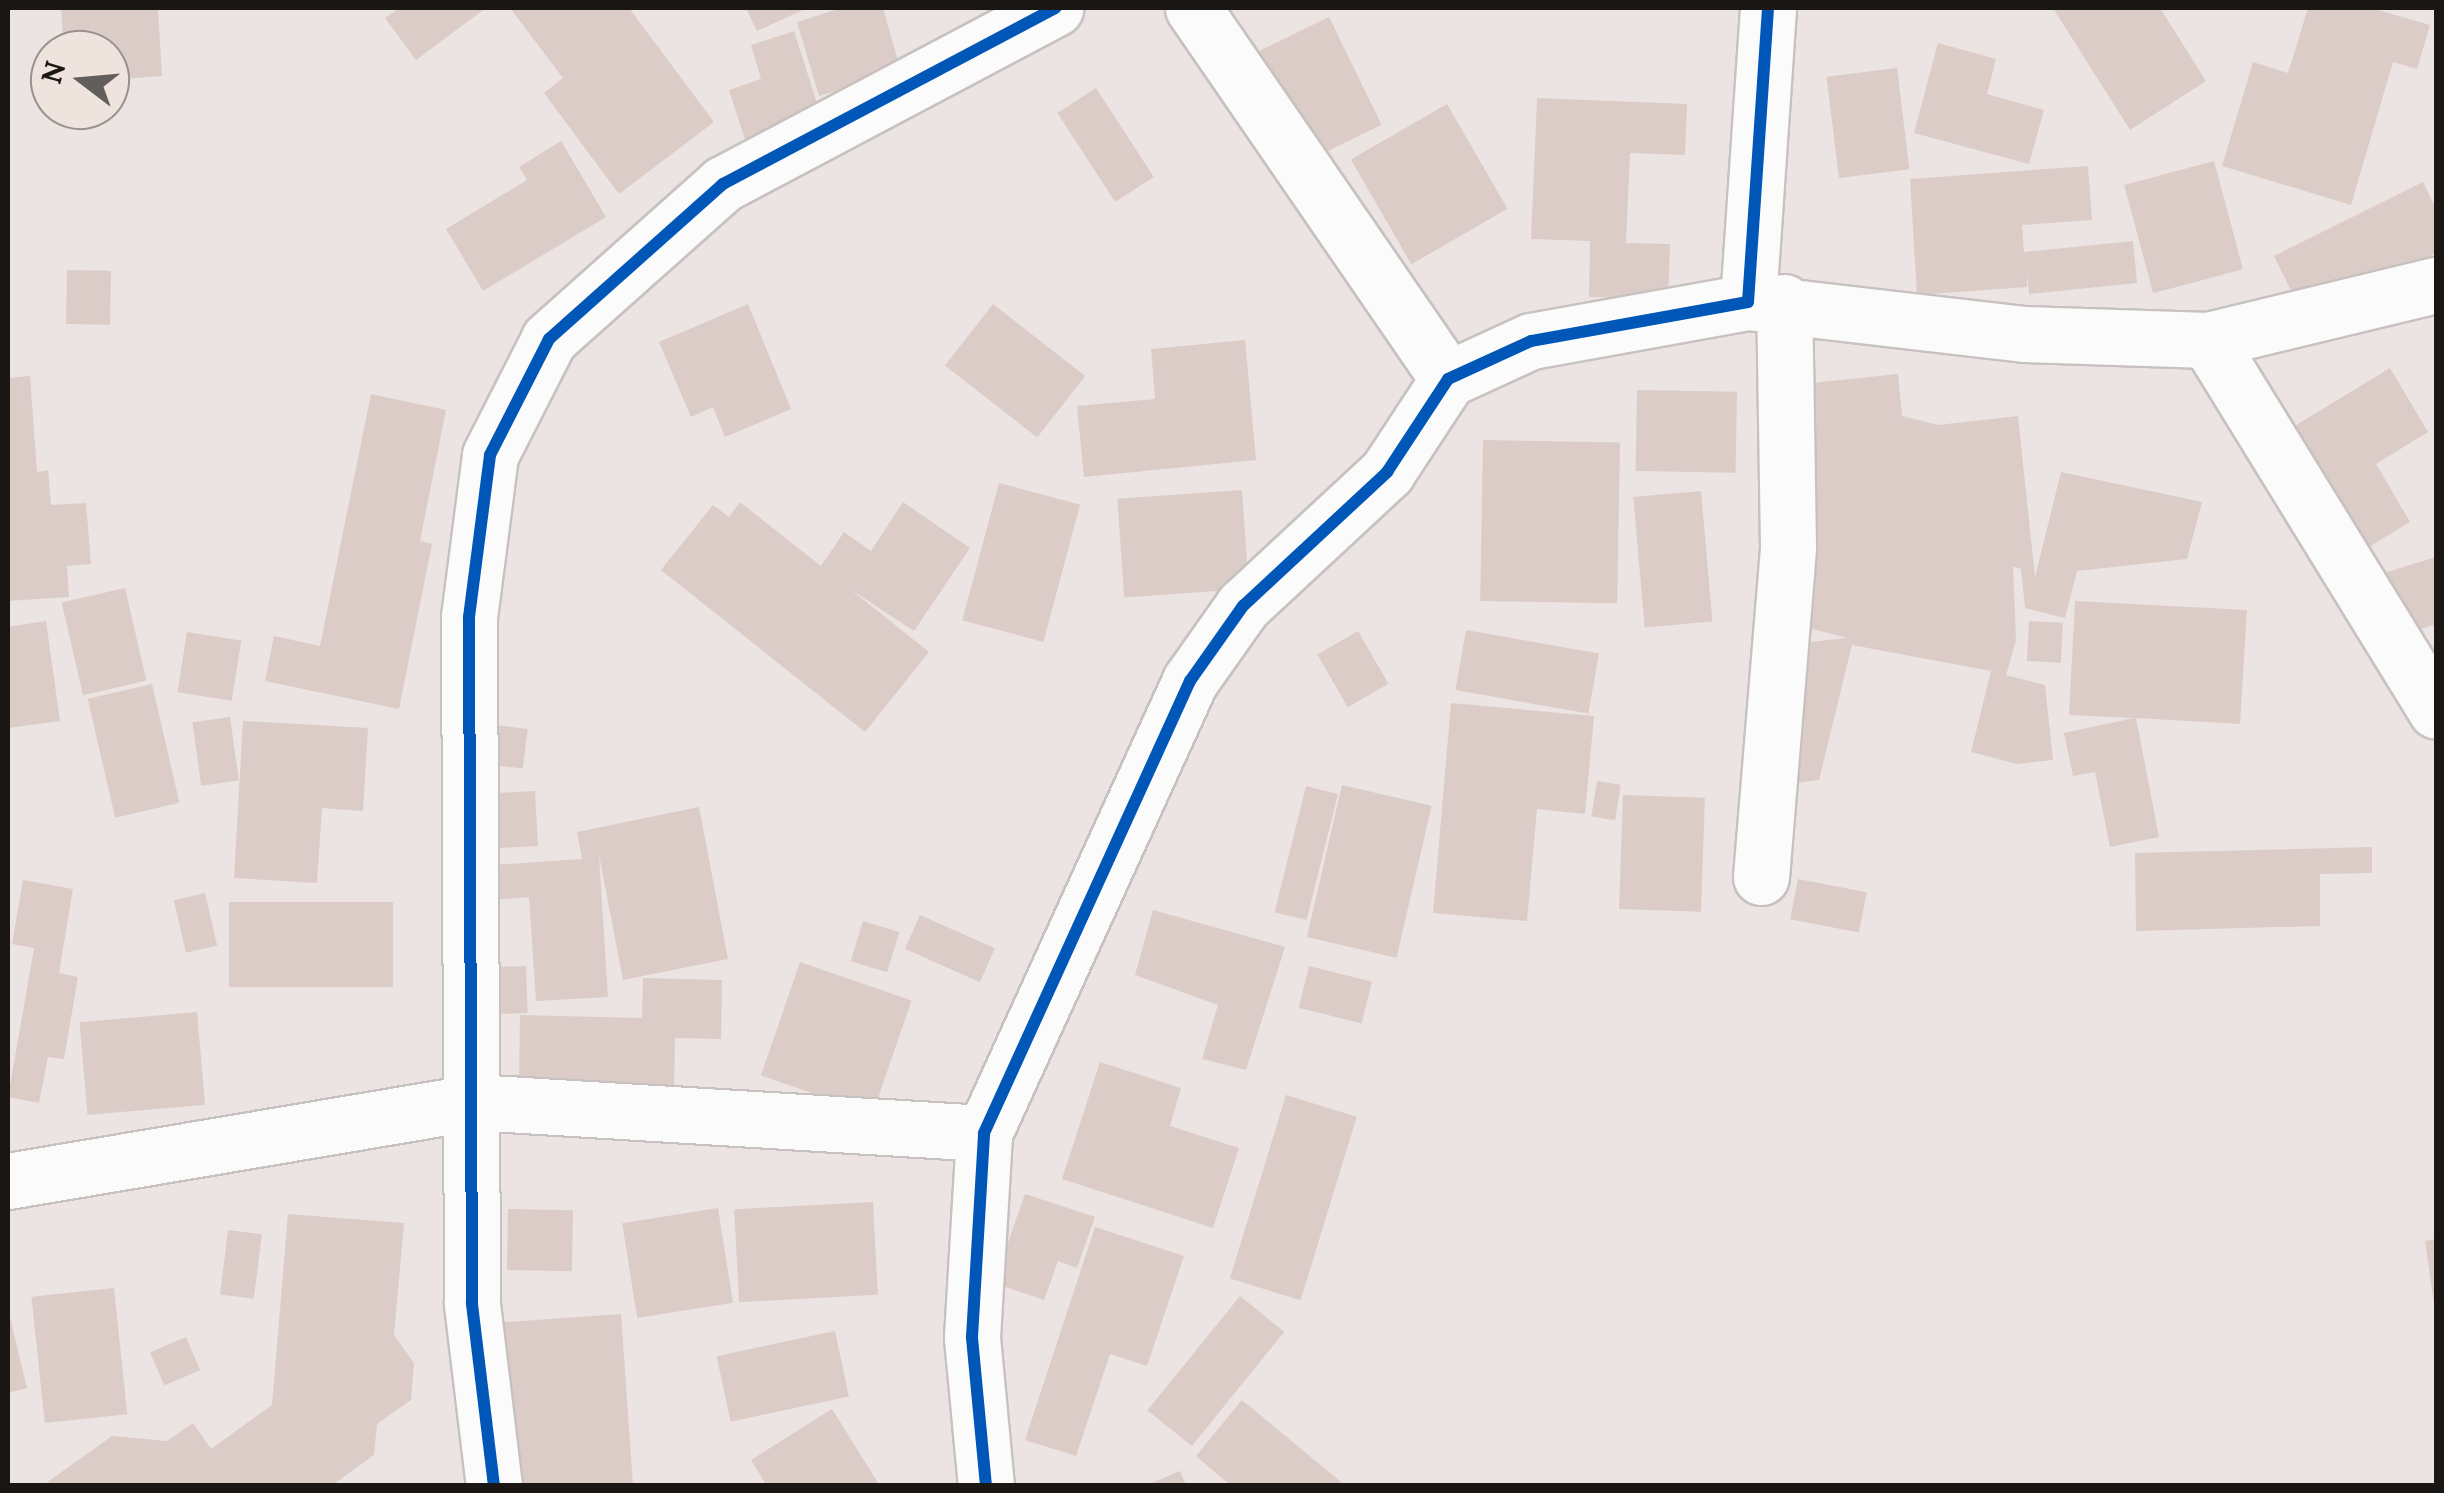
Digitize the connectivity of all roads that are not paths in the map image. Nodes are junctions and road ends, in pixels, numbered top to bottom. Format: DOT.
graph roads {
  1 [pos="1055,8"];
  2 [pos="1193,8"];
  3 [pos="1777,13"];
  4 [pos="2436,285"];
  5 [pos="1766,302"];
  6 [pos="2208,340"];
  7 [pos="1448,379"];
  8 [pos="2436,710"];
  9 [pos="1761,877"];
  10 [pos="474,1102"];
  11 [pos="984,1133"];
  12 [pos="8,1181"];
  13 [pos="487,1483"];
  14 [pos="986,1486"];
  1 -- 10 [label="street"];
  2 -- 7 [label="street"];
  3 -- 5 [label="street"];
  4 -- 6 [label="street"];
  5 -- 6 [label="street"];
  5 -- 7 [label="street"];
  5 -- 9 [label="street"];
  6 -- 8 [label="street"];
  7 -- 11 [label="street"];
  10 -- 11 [label="street"];
  10 -- 12 [label="street"];
  10 -- 13 [label="street"];
  11 -- 14 [label="street"];
}
